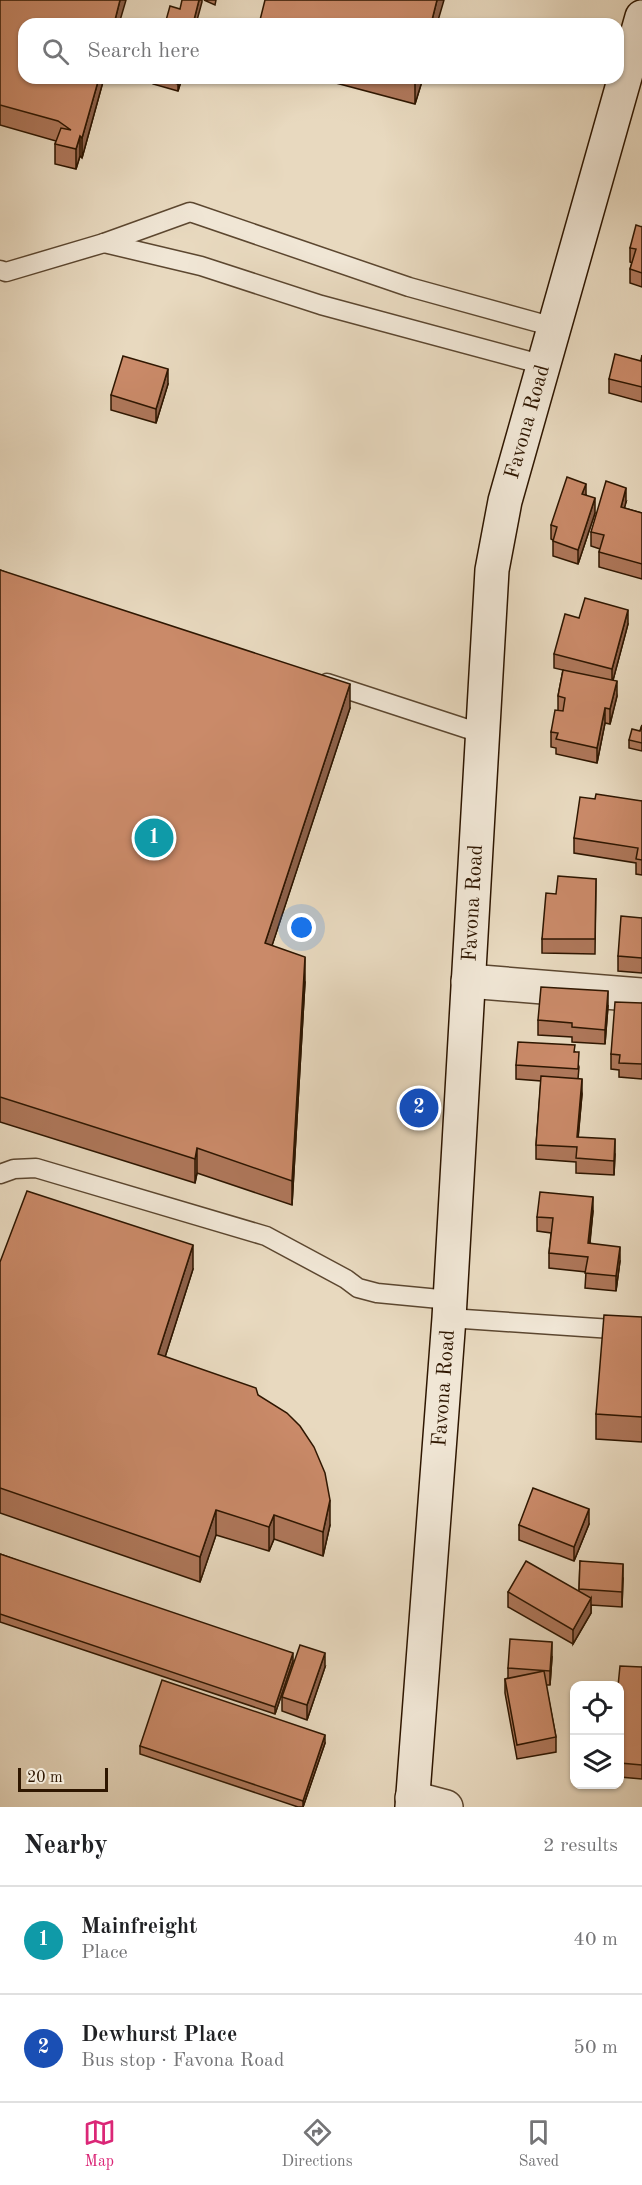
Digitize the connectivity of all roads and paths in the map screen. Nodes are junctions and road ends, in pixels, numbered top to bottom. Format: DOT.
graph roads {
  1 [pos="642,17"];
  2 [pos="624,80"];
  3 [pos="623,84"];
  4 [pos="104,243"];
  5 [pos="0,270"];
  6 [pos="554,327"];
  7 [pos="544,365"];
  8 [pos="313,679"];
  9 [pos="483,734"];
  10 [pos="468,981"];
  11 [pos="642,994"];
  12 [pos="0,1174"];
  13 [pos="449,1309"];
  14 [pos="642,1331"];
  15 [pos="412,1803"];
  16 [pos="446,1807"];
  1 -- 2 [label="main road, Favona Road"];
  3 -- 6 [label="main road, Favona Road"];
  4 -- 5 [label="lane"];
  4 -- 6 [label="lane"];
  4 -- 7 [label="lane"];
  6 -- 7 [label="main road, Favona Road"];
  7 -- 9 [label="main road, Favona Road"];
  8 -- 9 [label="lane"];
  9 -- 10 [label="main road, Favona Road"];
  10 -- 11 [label="main road"];
  10 -- 13 [label="main road, Favona Road"];
  12 -- 13 [label="lane"];
  13 -- 14 [label="lane"];
  13 -- 15 [label="main road, Favona Road"];
  15 -- 16 [label="main road"];
}
